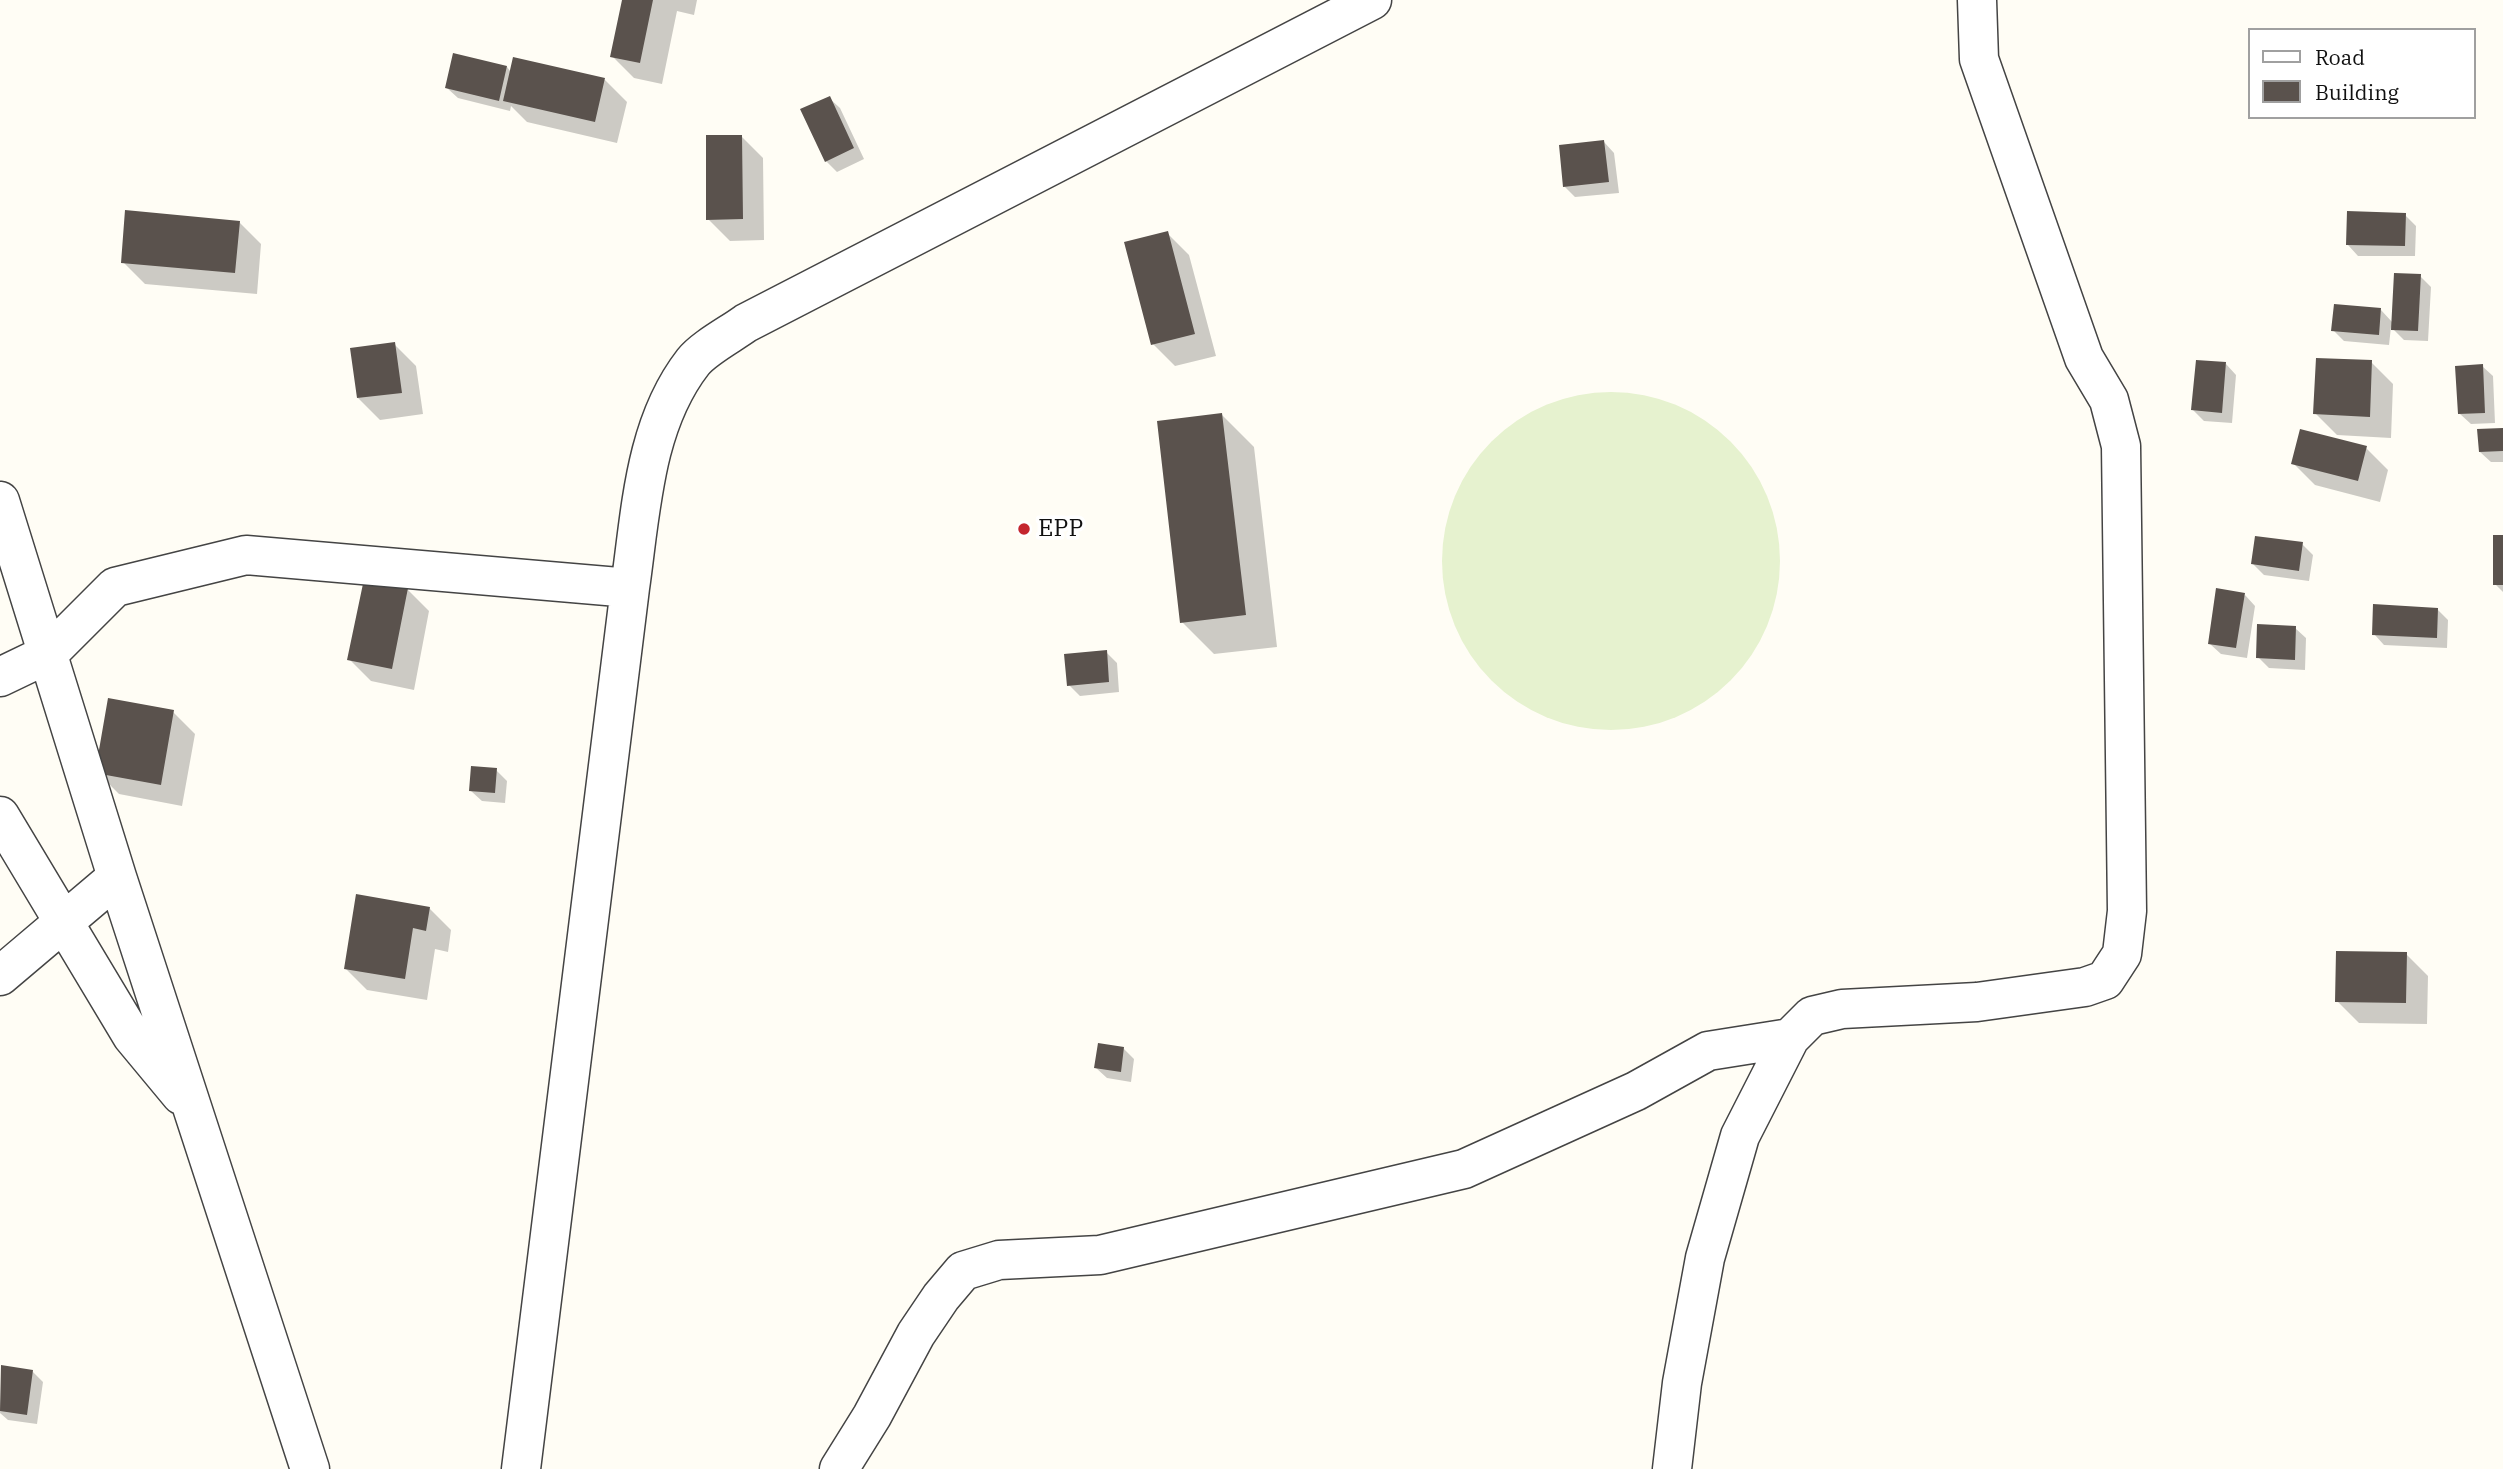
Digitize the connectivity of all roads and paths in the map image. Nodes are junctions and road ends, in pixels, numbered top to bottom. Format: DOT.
graph roads {
  1 [pos="1371,0"];
  2 [pos="1977,0"];
  3 [pos="0,501"];
  4 [pos="630,588"];
  5 [pos="48,654"];
  6 [pos="0,677"];
  7 [pos="0,816"];
  8 [pos="117,877"];
  9 [pos="63,922"];
  10 [pos="0,976"];
  11 [pos="1790,1038"];
  12 [pos="193,1110"];
  13 [pos="310,1469"];
  14 [pos="521,1469"];
  15 [pos="839,1469"];
  16 [pos="1672,1469"];
  1 -- 4 [label="street"];
  2 -- 11 [label="street"];
  3 -- 5 [label="street"];
  4 -- 5 [label="street"];
  4 -- 14 [label="street"];
  5 -- 6 [label="street"];
  5 -- 8 [label="street"];
  7 -- 9 [label="street"];
  8 -- 9 [label="street"];
  8 -- 12 [label="street"];
  9 -- 10 [label="street"];
  9 -- 12 [label="street"];
  11 -- 15 [label="street"];
  11 -- 16 [label="street"];
  12 -- 13 [label="street"];
}
